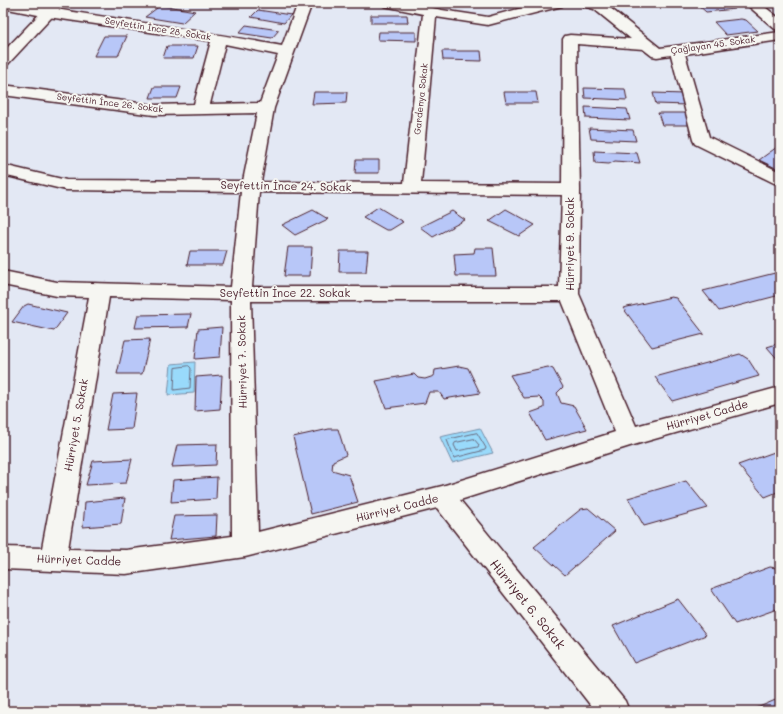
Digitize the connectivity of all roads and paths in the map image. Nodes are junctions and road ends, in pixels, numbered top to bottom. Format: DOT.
graph roads {
  1 [pos="305,3"];
  2 [pos="390,3"];
  3 [pos="557,3"];
  4 [pos="588,3"];
  5 [pos="752,3"];
  6 [pos="3,4"];
  7 [pos="53,8"];
  8 [pos="430,11"];
  9 [pos="780,26"];
  10 [pos="780,36"];
  11 [pos="219,38"];
  12 [pos="648,45"];
  13 [pos="678,50"];
  14 [pos="287,52"];
  15 [pos="3,61"];
  16 [pos="3,90"];
  17 [pos="266,108"];
  18 [pos="201,109"];
  19 [pos="3,170"];
  20 [pos="780,179"];
  21 [pos="251,186"];
  22 [pos="412,188"];
  23 [pos="571,190"];
  24 [pos="3,278"];
  25 [pos="100,290"];
  26 [pos="241,294"];
  27 [pos="569,294"];
  28 [pos="780,394"];
  29 [pos="629,437"];
  30 [pos="442,496"];
  31 [pos="245,546"];
  32 [pos="3,558"];
  33 [pos="53,560"];
  34 [pos="614,711"];
  1 -- 14 [label="street, Hürriyet 7. Sokak"];
  2 -- 8 [label="street"];
  3 -- 8 [label="street"];
  4 -- 12 [label="street"];
  5 -- 9 [label="street"];
  6 -- 7 [label="street, Seyfettin İnce 28. Sokak"];
  7 -- 11 [label="street, Seyfettin İnce 28. Sokak"];
  7 -- 15 [label="street"];
  8 -- 22 [label="street, Gardenya Sokak"];
  10 -- 13 [label="street, Çağlayan 45. Sokak"];
  11 -- 14 [label="street"];
  11 -- 18 [label="street, Seyfettin İnce 28. Sokak"];
  12 -- 13 [label="street, Çağlayan 45. Sokak"];
  12 -- 23 [label="street, Hürriyet 9. Sokak"];
  13 -- 20 [label="street"];
  14 -- 17 [label="street, Hürriyet 7. Sokak"];
  16 -- 18 [label="street, Seyfettin İnce 26. Sokak"];
  17 -- 18 [label="street, Seyfettin İnce 26. Sokak"];
  17 -- 21 [label="street, Hürriyet 7. Sokak"];
  19 -- 21 [label="street, Seyfettin İnce 24. Sokak"];
  21 -- 22 [label="street, Seyfettin İnce 24. Sokak"];
  21 -- 26 [label="street, Hürriyet 7. Sokak"];
  22 -- 23 [label="street, Seyfettin İnce 24. Sokak"];
  23 -- 27 [label="street, Hürriyet 9. Sokak"];
  24 -- 25 [label="street, Seyfettin İnce 22. Sokak"];
  25 -- 26 [label="street, Seyfettin İnce 22. Sokak"];
  25 -- 33 [label="street, Hürriyet 5. Sokak"];
  26 -- 27 [label="street, Seyfettin İnce 22. Sokak"];
  26 -- 31 [label="street, Hürriyet 7. Sokak"];
  27 -- 29 [label="street, Hürriyet 9. Sokak"];
  28 -- 29 [label="street, Hürriyet Cadde"];
  29 -- 30 [label="street, Hürriyet Cadde"];
  30 -- 31 [label="street, Hürriyet Cadde"];
  30 -- 34 [label="street, Hürriyet 6. Sokak"];
  31 -- 33 [label="street, Hürriyet Cadde"];
  32 -- 33 [label="street, Hürriyet Cadde"];
}
